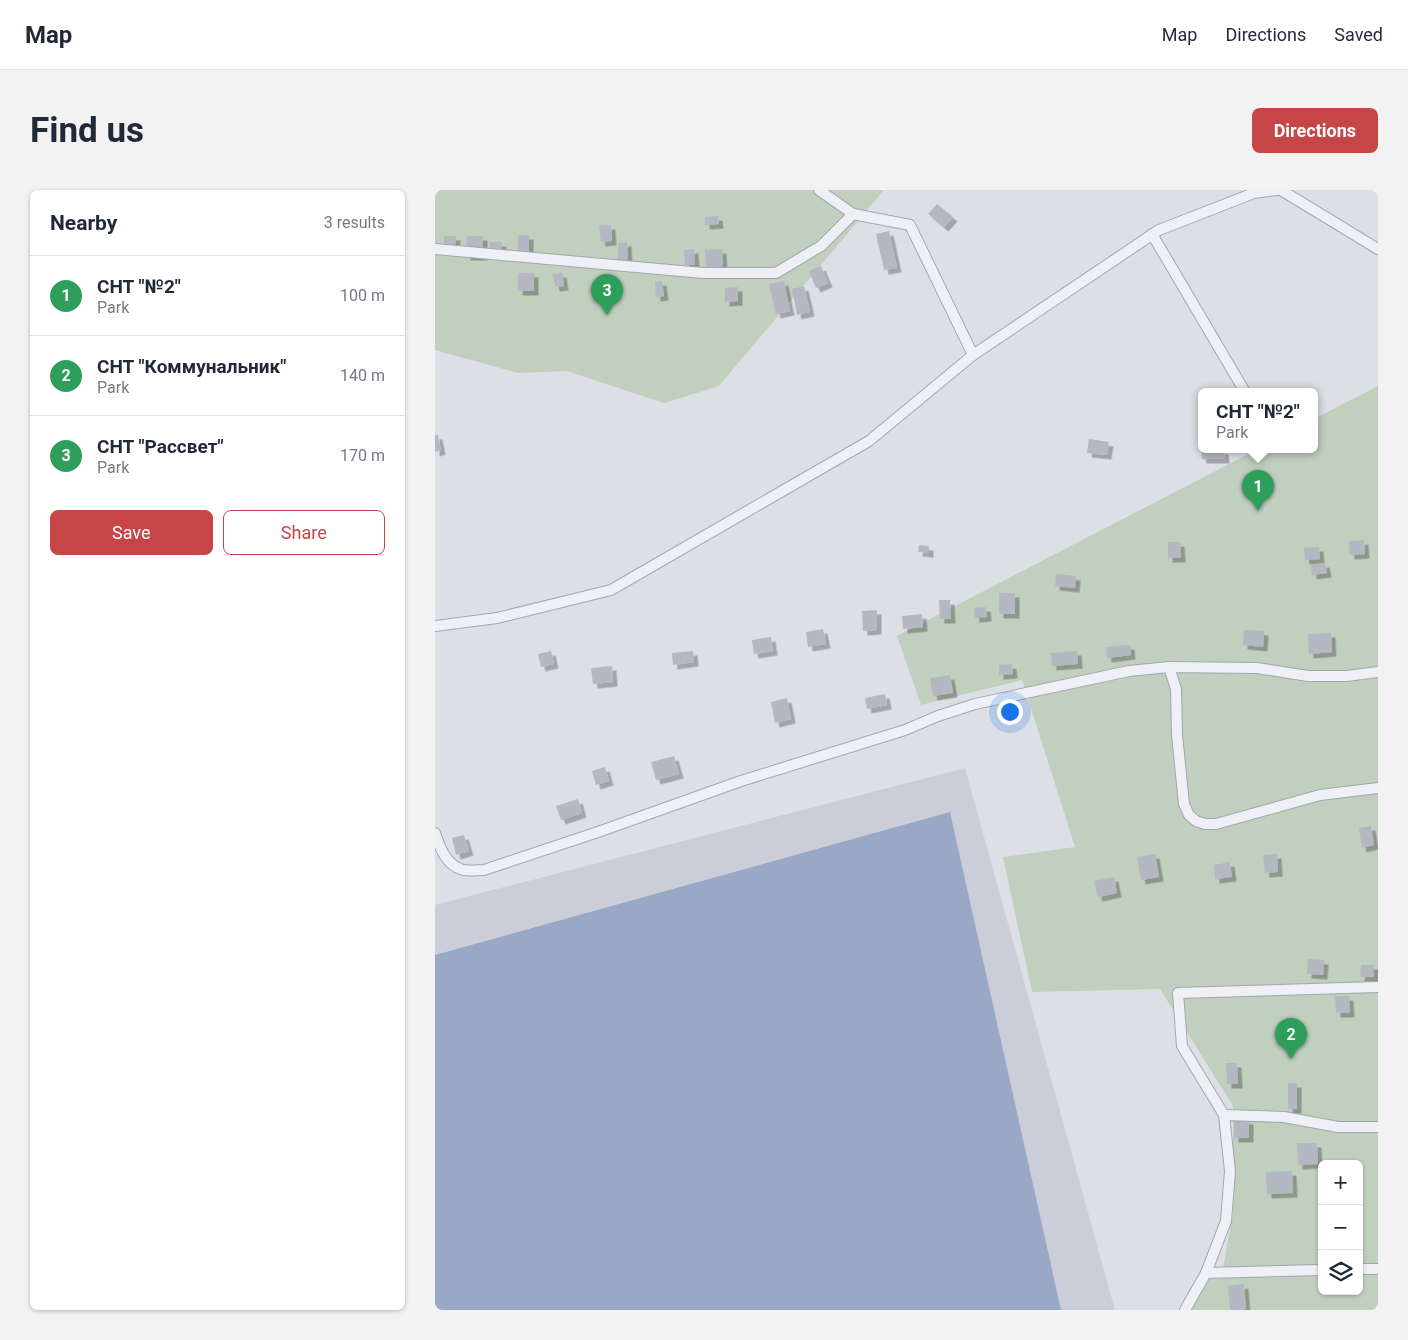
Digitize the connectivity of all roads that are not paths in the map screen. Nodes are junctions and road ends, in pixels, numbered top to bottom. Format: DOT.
graph roads {
  1 [pos="819,190"];
  2 [pos="1277,190"];
  3 [pos="1281,190"];
  4 [pos="853,214"];
  5 [pos="1152,234"];
  6 [pos="435,249"];
  7 [pos="1378,249"];
  8 [pos="973,355"];
  9 [pos="1243,388"];
  10 [pos="435,626"];
  11 [pos="1169,667"];
  12 [pos="1378,672"];
  13 [pos="1378,788"];
  14 [pos="435,833"];
  15 [pos="1378,987"];
  16 [pos="1224,1115"];
  17 [pos="1378,1127"];
  18 [pos="1363,1269"];
  19 [pos="1378,1269"];
  20 [pos="1318,1270"];
  21 [pos="1206,1273"];
  22 [pos="1185,1310"];
  1 -- 4 [label="lane"];
  2 -- 5 [label="lane"];
  3 -- 7 [label="lane"];
  4 -- 6 [label="lane"];
  4 -- 8 [label="lane"];
  5 -- 8 [label="lane"];
  5 -- 9 [label="lane"];
  8 -- 10 [label="lane"];
  11 -- 12 [label="lane"];
  11 -- 13 [label="lane"];
  11 -- 14 [label="lane"];
  15 -- 16 [label="lane"];
  16 -- 17 [label="lane"];
  16 -- 21 [label="lane"];
  18 -- 19 [label="lane"];
  20 -- 21 [label="lane"];
  21 -- 22 [label="lane"];
}
